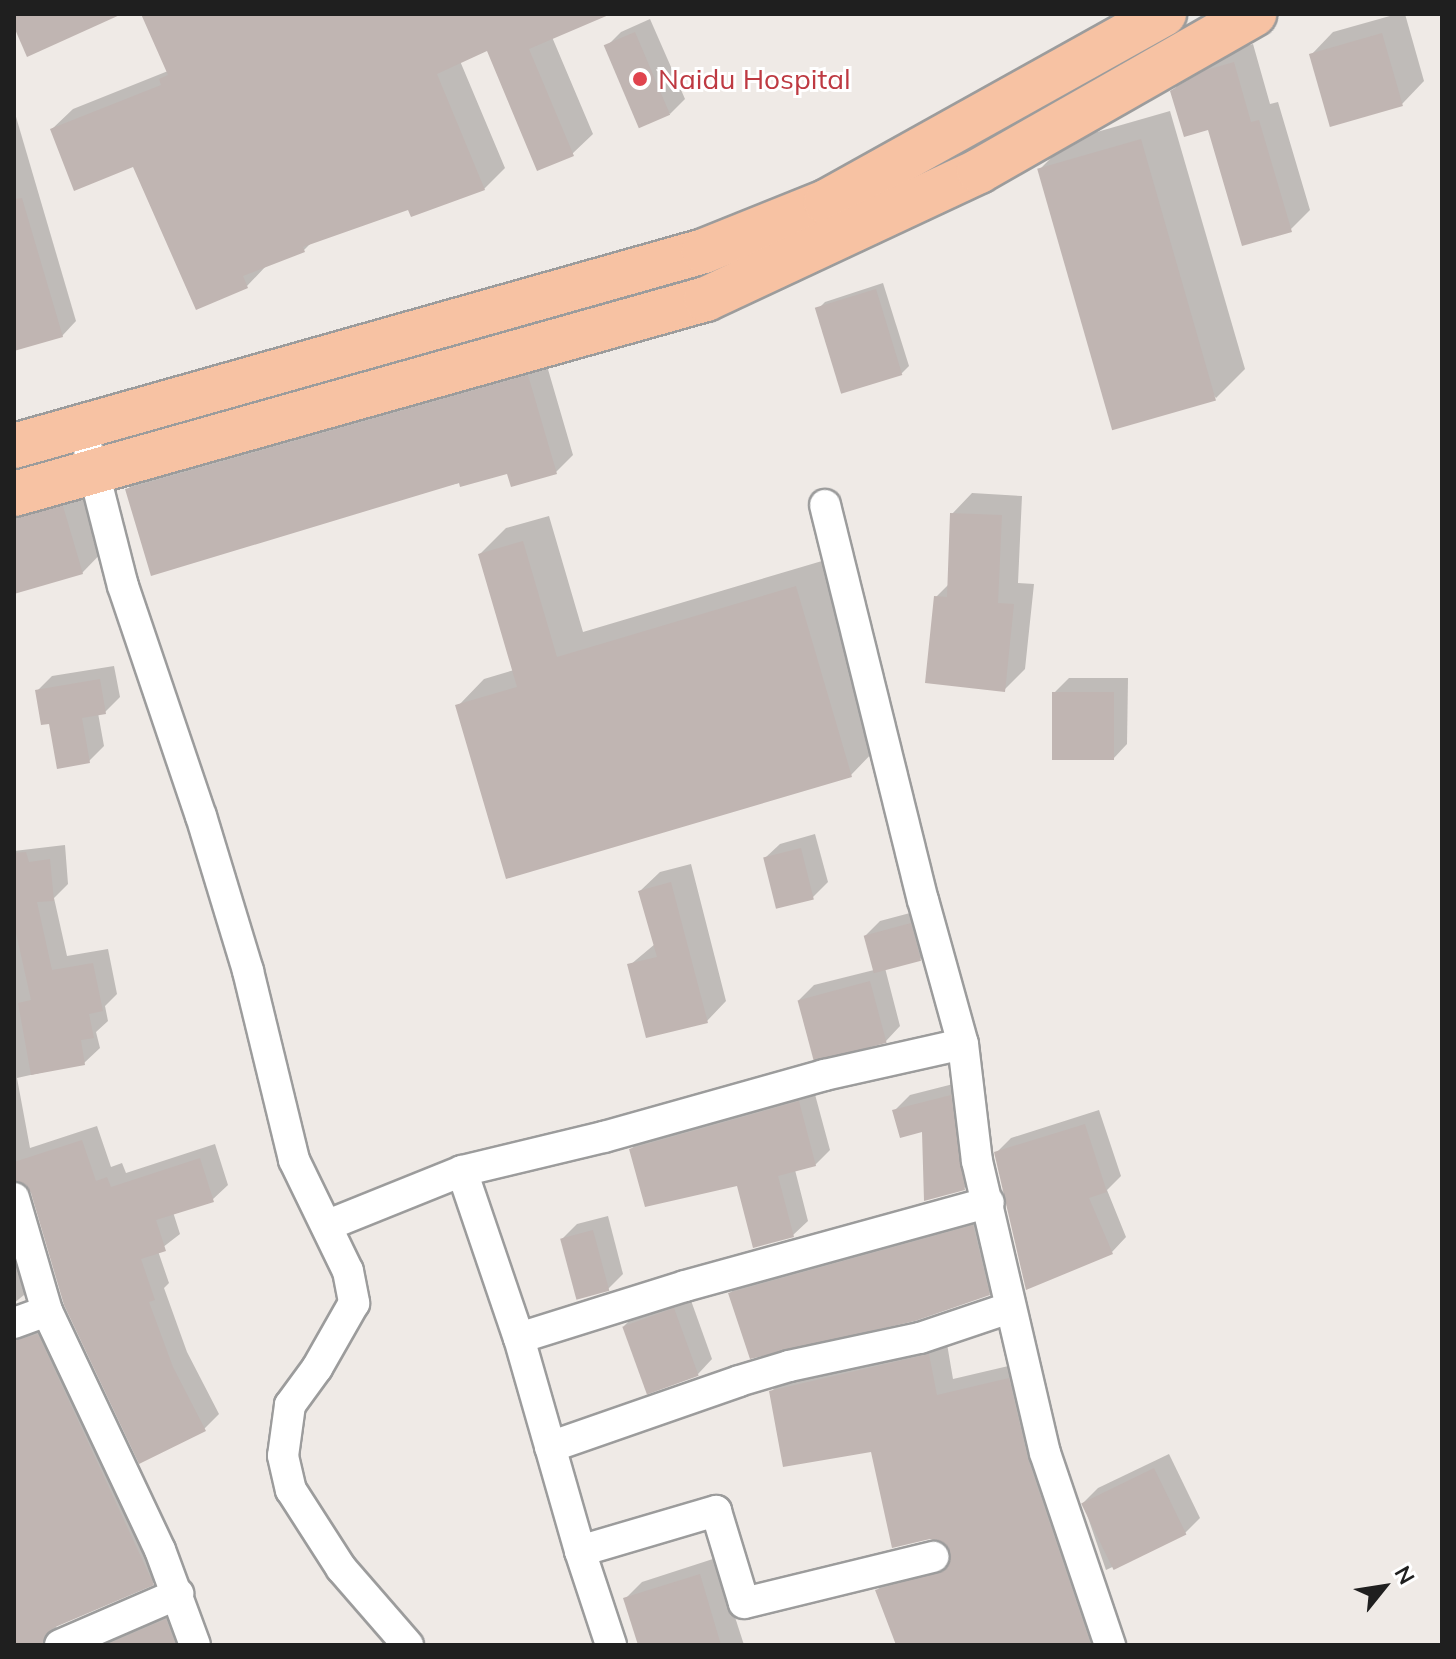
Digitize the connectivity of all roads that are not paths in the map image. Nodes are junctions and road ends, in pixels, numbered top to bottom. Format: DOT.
graph roads {
  1 [pos="1164,14"];
  2 [pos="1254,14"];
  3 [pos="82,427"];
  4 [pos="14,446"];
  5 [pos="93,470"];
  6 [pos="14,494"];
  7 [pos="825,505"];
  8 [pos="963,1044"];
  9 [pos="462,1171"];
  10 [pos="14,1198"];
  11 [pos="989,1202"];
  12 [pos="328,1225"];
  13 [pos="1009,1308"];
  14 [pos="47,1311"];
  15 [pos="14,1323"];
  16 [pos="519,1338"];
  17 [pos="550,1447"];
  18 [pos="580,1551"];
  19 [pos="933,1557"];
  20 [pos="178,1594"];
  21 [pos="60,1645"];
  22 [pos="195,1645"];
  23 [pos="408,1645"];
  24 [pos="611,1645"];
  25 [pos="1110,1645"];
  1 -- 3 [label="main road"];
  2 -- 5 [label="main road"];
  3 -- 4 [label="main road"];
  3 -- 5 [label="street"];
  5 -- 6 [label="main road"];
  5 -- 12 [label="street"];
  7 -- 8 [label="street"];
  8 -- 9 [label="street"];
  8 -- 11 [label="street"];
  9 -- 12 [label="street"];
  9 -- 16 [label="street"];
  10 -- 14 [label="street"];
  11 -- 13 [label="street"];
  11 -- 16 [label="street"];
  12 -- 23 [label="street"];
  13 -- 17 [label="street"];
  13 -- 25 [label="street"];
  14 -- 15 [label="street"];
  14 -- 20 [label="street"];
  16 -- 17 [label="street"];
  17 -- 18 [label="street"];
  18 -- 19 [label="street"];
  18 -- 24 [label="street"];
  20 -- 21 [label="street"];
  20 -- 22 [label="street"];
}
